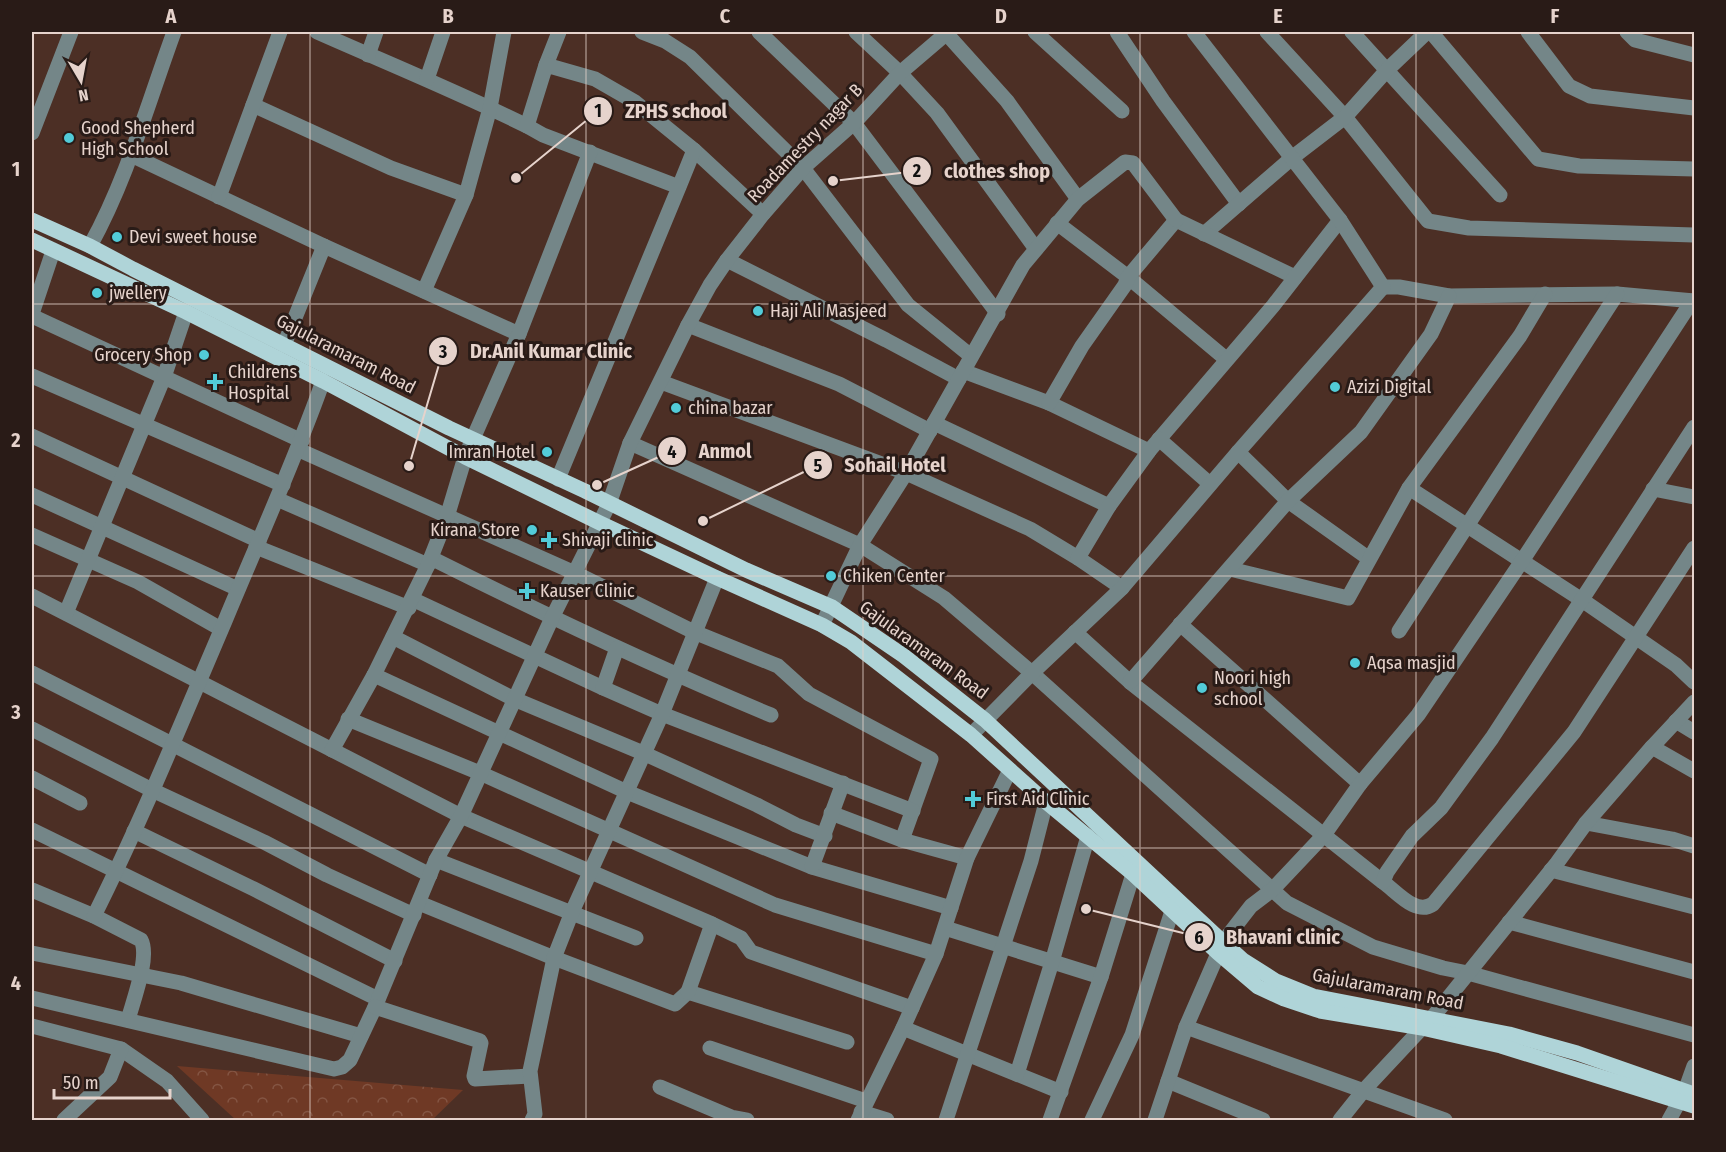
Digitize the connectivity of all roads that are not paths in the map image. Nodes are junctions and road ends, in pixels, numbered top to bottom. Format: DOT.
graph roads {
  1 [pos="71,32"];
  2 [pos="174,32"];
  3 [pos="280,32"];
  4 [pos="317,32"];
  5 [pos="376,32"];
  6 [pos="443,32"];
  7 [pos="504,32"];
  8 [pos="559,32"];
  9 [pos="642,32"];
  10 [pos="759,32"];
  11 [pos="856,32"];
  12 [pos="946,32"];
  13 [pos="1035,32"];
  14 [pos="1117,32"];
  15 [pos="1194,32"];
  16 [pos="1267,32"];
  17 [pos="1352,32"];
  18 [pos="1429,32"];
  19 [pos="1528,32"];
  20 [pos="1627,32"];
  21 [pos="368,55"];
  22 [pos="1695,55"];
  23 [pos="546,65"];
  24 [pos="1387,70"];
  25 [pos="900,73"];
  26 [pos="427,79"];
  27 [pos="253,105"];
  28 [pos="490,108"];
  29 [pos="1695,108"];
  30 [pos="1122,111"];
  31 [pos="1345,117"];
  32 [pos="854,123"];
  33 [pos="527,126"];
  34 [pos="32,133"];
  35 [pos="694,150"];
  36 [pos="590,152"];
  37 [pos="131,155"];
  38 [pos="1293,157"];
  39 [pos="803,168"];
  40 [pos="1695,169"];
  41 [pos="679,187"];
  42 [pos="466,195"];
  43 [pos="1500,195"];
  44 [pos="219,197"];
  45 [pos="1078,199"];
  46 [pos="1239,204"];
  47 [pos="763,214"];
  48 [pos="32,220"];
  49 [pos="1176,220"];
  50 [pos="1340,220"];
  51 [pos="1057,223"];
  52 [pos="1204,234"];
  53 [pos="1695,235"];
  54 [pos="32,240"];
  55 [pos="90,246"];
  56 [pos="324,246"];
  57 [pos="1036,249"];
  58 [pos="53,251"];
  59 [pos="727,260"];
  60 [pos="1128,277"];
  61 [pos="1295,277"];
  62 [pos="1383,287"];
  63 [pos="424,291"];
  64 [pos="1545,294"];
  65 [pos="1617,294"];
  66 [pos="1449,296"];
  67 [pos="1693,301"];
  68 [pos="186,312"];
  69 [pos="998,314"];
  70 [pos="32,315"];
  71 [pos="688,325"];
  72 [pos="519,334"];
  73 [pos="284,345"];
  74 [pos="971,356"];
  75 [pos="1226,359"];
  76 [pos="961,375"];
  77 [pos="32,376"];
  78 [pos="164,377"];
  79 [pos="324,381"];
  80 [pos="661,382"];
  81 [pos="1049,403"];
  82 [pos="144,425"];
  83 [pos="932,427"];
  84 [pos="1694,431"];
  85 [pos="32,436"];
  86 [pos="1159,439"];
  87 [pos="473,440"];
  88 [pos="630,443"];
  89 [pos="300,446"];
  90 [pos="1149,451"];
  91 [pos="1238,452"];
  92 [pos="465,457"];
  93 [pos="906,473"];
  94 [pos="122,478"];
  95 [pos="558,479"];
  96 [pos="1210,484"];
  97 [pos="1409,488"];
  98 [pos="1653,489"];
  99 [pos="280,492"];
  100 [pos="32,495"];
  101 [pos="1695,497"];
  102 [pos="1288,501"];
  103 [pos="609,504"];
  104 [pos="1109,506"];
  105 [pos="447,517"];
  106 [pos="600,523"];
  107 [pos="1467,525"];
  108 [pos="101,527"];
  109 [pos="32,535"];
  110 [pos="258,544"];
  111 [pos="860,545"];
  112 [pos="1695,548"];
  113 [pos="1078,558"];
  114 [pos="1368,558"];
  115 [pos="87,560"];
  116 [pos="1522,561"];
  117 [pos="430,562"];
  118 [pos="1230,569"];
  119 [pos="574,573"];
  120 [pos="717,578"];
  121 [pos="1122,588"];
  122 [pos="238,589"];
  123 [pos="32,596"];
  124 [pos="1582,600"];
  125 [pos="411,603"];
  126 [pos="832,608"];
  127 [pos="66,613"];
  128 [pos="552,618"];
  129 [pos="1180,624"];
  130 [pos="822,625"];
  131 [pos="221,629"];
  132 [pos="1399,631"];
  133 [pos="694,632"];
  134 [pos="1075,632"];
  135 [pos="1635,636"];
  136 [pos="393,637"];
  137 [pos="618,648"];
  138 [pos="535,655"];
  139 [pos="32,673"];
  140 [pos="1032,673"];
  141 [pos="374,675"];
  142 [pos="676,676"];
  143 [pos="199,682"];
  144 [pos="1130,682"];
  145 [pos="1695,682"];
  146 [pos="603,688"];
  147 [pos="514,699"];
  148 [pos="1695,702"];
  149 [pos="662,714"];
  150 [pos="771,715"];
  151 [pos="348,719"];
  152 [pos="985,720"];
  153 [pos="1676,721"];
  154 [pos="32,729"];
  155 [pos="499,732"];
  156 [pos="1695,732"];
  157 [pos="971,735"];
  158 [pos="171,745"];
  159 [pos="1652,747"];
  160 [pos="332,750"];
  161 [pos="643,753"];
  162 [pos="1010,770"];
  163 [pos="1695,771"];
  164 [pos="480,773"];
  165 [pos="32,778"];
  166 [pos="843,783"];
  167 [pos="1360,784"];
  168 [pos="152,790"];
  169 [pos="627,792"];
  170 [pos="1046,802"];
  171 [pos="80,803"];
  172 [pos="913,811"];
  173 [pos="831,813"];
  174 [pos="460,816"];
  175 [pos="1586,823"];
  176 [pos="32,830"];
  177 [pos="134,831"];
  178 [pos="609,831"];
  179 [pos="1324,835"];
  180 [pos="825,836"];
  181 [pos="1088,836"];
  182 [pos="902,840"];
  183 [pos="1695,846"];
  184 [pos="967,858"];
  185 [pos="436,860"];
  186 [pos="812,867"];
  187 [pos="1551,870"];
  188 [pos="116,872"];
  189 [pos="591,872"];
  190 [pos="1133,874"];
  191 [pos="430,875"];
  192 [pos="1383,882"];
  193 [pos="32,890"];
  194 [pos="1272,890"];
  195 [pos="1695,907"];
  196 [pos="951,908"];
  197 [pos="416,909"];
  198 [pos="1172,911"];
  199 [pos="572,912"];
  200 [pos="94,916"];
  201 [pos="1509,922"];
  202 [pos="712,924"];
  203 [pos="945,928"];
  204 [pos="636,938"];
  205 [pos="1003,947"];
  206 [pos="1220,948"];
  207 [pos="32,953"];
  208 [pos="936,954"];
  209 [pos="554,958"];
  210 [pos="394,961"];
  211 [pos="1052,962"];
  212 [pos="1695,972"];
  213 [pos="1468,973"];
  214 [pos="140,975"];
  215 [pos="1101,977"];
  216 [pos="688,992"];
  217 [pos="32,998"];
  218 [pos="377,1003"];
  219 [pos="912,1008"];
  220 [pos="128,1020"];
  221 [pos="1427,1023"];
  222 [pos="32,1026"];
  223 [pos="1186,1027"];
  224 [pos="903,1028"];
  225 [pos="1695,1035"];
  226 [pos="361,1036"];
  227 [pos="847,1042"];
  228 [pos="710,1048"];
  229 [pos="121,1049"];
  230 [pos="967,1053"];
  231 [pos="1695,1066"];
  232 [pos="1017,1074"];
  233 [pos="530,1076"];
  234 [pos="1168,1081"];
  235 [pos="660,1087"];
  236 [pos="1364,1090"];
  237 [pos="1061,1092"];
  238 [pos="1686,1096"];
  239 [pos="1695,1106"];
  240 [pos="862,1111"];
  241 [pos="64,1120"];
  242 [pos="202,1120"];
  243 [pos="532,1120"];
  244 [pos="747,1120"];
  245 [pos="887,1120"];
  246 [pos="946,1120"];
  247 [pos="1050,1120"];
  248 [pos="1092,1120"];
  249 [pos="1155,1120"];
  250 [pos="1263,1120"];
  251 [pos="1340,1120"];
  252 [pos="1445,1120"];
  253 [pos="1669,1120"];
  1 -- 34 [label="street"];
  2 -- 37 [label="street"];
  3 -- 27 [label="street"];
  4 -- 21 [label="street"];
  5 -- 21 [label="street"];
  6 -- 26 [label="street"];
  7 -- 28 [label="street"];
  8 -- 23 [label="street"];
  9 -- 39 [label="street"];
  10 -- 32 [label="street"];
  11 -- 25 [label="street"];
  12 -- 25 [label="street, Roadamestry nagar B"];
  12 -- 45 [label="street"];
  13 -- 30 [label="street"];
  14 -- 46 [label="street"];
  15 -- 38 [label="street"];
  16 -- 31 [label="street"];
  17 -- 24 [label="street"];
  18 -- 24 [label="street"];
  18 -- 40 [label="street"];
  19 -- 29 [label="street"];
  20 -- 22 [label="street"];
  21 -- 26 [label="street"];
  23 -- 33 [label="street"];
  23 -- 35 [label="street"];
  24 -- 31 [label="street"];
  24 -- 43 [label="street"];
  25 -- 32 [label="street, Roadamestry nagar B"];
  25 -- 57 [label="street"];
  26 -- 28 [label="street"];
  27 -- 42 [label="street"];
  27 -- 44 [label="street"];
  28 -- 33 [label="street"];
  28 -- 42 [label="street"];
  31 -- 38 [label="street"];
  31 -- 53 [label="street"];
  32 -- 39 [label="street, Roadamestry nagar B"];
  32 -- 69 [label="street"];
  33 -- 36 [label="street"];
  35 -- 41 [label="street"];
  35 -- 47 [label="street"];
  36 -- 41 [label="street"];
  36 -- 72 [label="street"];
  37 -- 44 [label="street"];
  37 -- 55 [label="street"];
  38 -- 46 [label="street"];
  38 -- 50 [label="street"];
  39 -- 47 [label="street, Roadamestry nagar B"];
  39 -- 74 [label="street"];
  41 -- 95 [label="street"];
  42 -- 63 [label="street"];
  44 -- 56 [label="street"];
  45 -- 49 [label="street"];
  45 -- 51 [label="street"];
  46 -- 52 [label="street"];
  47 -- 59 [label="street, Roadamestry nagar B"];
  48 -- 55 [label="main road, Gajularamaram Road"];
  49 -- 52 [label="street"];
  49 -- 60 [label="street"];
  50 -- 61 [label="street"];
  50 -- 62 [label="street"];
  51 -- 57 [label="street"];
  51 -- 60 [label="street"];
  52 -- 61 [label="street"];
  54 -- 58 [label="main road, Gajularamaram Road"];
  55 -- 73 [label="main road, Gajularamaram Road"];
  56 -- 63 [label="street"];
  56 -- 73 [label="street"];
  57 -- 69 [label="street"];
  58 -- 68 [label="main road, Gajularamaram Road"];
  58 -- 70 [label="street"];
  59 -- 71 [label="street, Roadamestry nagar B"];
  59 -- 76 [label="street"];
  60 -- 75 [label="street"];
  60 -- 81 [label="street"];
  61 -- 75 [label="street"];
  62 -- 66 [label="street"];
  62 -- 91 [label="street"];
  63 -- 72 [label="street"];
  64 -- 65 [label="street"];
  64 -- 66 [label="street"];
  64 -- 97 [label="street"];
  65 -- 67 [label="street"];
  65 -- 107 [label="street"];
  66 -- 102 [label="street"];
  67 -- 116 [label="street"];
  68 -- 78 [label="street"];
  68 -- 79 [label="main road, Gajularamaram Road"];
  69 -- 74 [label="street"];
  70 -- 78 [label="street"];
  71 -- 80 [label="street, Roadamestry nagar B"];
  71 -- 83 [label="street"];
  72 -- 87 [label="street"];
  73 -- 87 [label="main road, Gajularamaram Road"];
  74 -- 76 [label="street"];
  75 -- 86 [label="street"];
  76 -- 81 [label="street"];
  76 -- 83 [label="street"];
  77 -- 82 [label="street"];
  78 -- 82 [label="street"];
  78 -- 89 [label="street"];
  79 -- 89 [label="street"];
  79 -- 92 [label="main road, Gajularamaram Road"];
  80 -- 88 [label="street, Roadamestry nagar B"];
  80 -- 93 [label="street"];
  81 -- 90 [label="street"];
  82 -- 94 [label="street"];
  82 -- 99 [label="street"];
  83 -- 93 [label="street"];
  83 -- 104 [label="street"];
  84 -- 98 [label="street"];
  85 -- 94 [label="street"];
  86 -- 90 [label="street"];
  86 -- 96 [label="street"];
  87 -- 92 [label="street"];
  87 -- 95 [label="main road, Gajularamaram Road"];
  88 -- 103 [label="street, Roadamestry nagar B"];
  88 -- 111 [label="street"];
  89 -- 99 [label="street"];
  89 -- 105 [label="street"];
  90 -- 104 [label="street"];
  91 -- 96 [label="street"];
  91 -- 102 [label="street"];
  92 -- 105 [label="street"];
  92 -- 106 [label="main road, Gajularamaram Road"];
  93 -- 111 [label="street"];
  93 -- 113 [label="street"];
  94 -- 108 [label="street"];
  94 -- 110 [label="street"];
  95 -- 103 [label="main road, Gajularamaram Road"];
  96 -- 121 [label="street"];
  97 -- 107 [label="street"];
  97 -- 114 [label="street"];
  98 -- 101 [label="street"];
  98 -- 124 [label="street"];
  99 -- 110 [label="street"];
  99 -- 117 [label="street"];
  100 -- 108 [label="street"];
  102 -- 114 [label="street"];
  102 -- 118 [label="street"];
  103 -- 106 [label="street, Roadamestry nagar B"];
  103 -- 126 [label="main road, Gajularamaram Road"];
  104 -- 113 [label="street"];
  105 -- 117 [label="street"];
  105 -- 119 [label="street"];
  106 -- 119 [label="street, Roadamestry nagar B"];
  106 -- 120 [label="main road, Gajularamaram Road"];
  107 -- 116 [label="street"];
  107 -- 132 [label="street"];
  108 -- 115 [label="street"];
  108 -- 122 [label="street"];
  109 -- 115 [label="street"];
  110 -- 122 [label="street"];
  110 -- 125 [label="street"];
  111 -- 126 [label="street"];
  111 -- 140 [label="street"];
  112 -- 135 [label="street"];
  113 -- 121 [label="street"];
  114 -- 118 [label="street"];
  115 -- 127 [label="street"];
  115 -- 131 [label="street"];
  116 -- 124 [label="street"];
  116 -- 167 [label="street"];
  117 -- 125 [label="street"];
  117 -- 128 [label="street"];
  118 -- 129 [label="street"];
  119 -- 128 [label="street, Roadamestry nagar B"];
  119 -- 133 [label="street"];
  120 -- 130 [label="main road, Gajularamaram Road"];
  120 -- 133 [label="street"];
  121 -- 134 [label="street"];
  122 -- 131 [label="street"];
  123 -- 127 [label="street"];
  124 -- 135 [label="street"];
  124 -- 192 [label="street"];
  125 -- 136 [label="street"];
  125 -- 138 [label="street"];
  126 -- 130 [label="street"];
  126 -- 152 [label="main road, Gajularamaram Road"];
  127 -- 143 [label="street"];
  128 -- 137 [label="street"];
  128 -- 138 [label="street, Roadamestry nagar B"];
  129 -- 144 [label="street"];
  129 -- 167 [label="street"];
  130 -- 157 [label="main road, Gajularamaram Road"];
  131 -- 143 [label="street"];
  133 -- 142 [label="street"];
  133 -- 172 [label="street"];
  134 -- 140 [label="street"];
  134 -- 144 [label="street"];
  135 -- 145 [label="street"];
  135 -- 192 [label="street"];
  136 -- 141 [label="street"];
  136 -- 147 [label="street"];
  137 -- 142 [label="street"];
  137 -- 146 [label="street"];
  138 -- 146 [label="street"];
  138 -- 147 [label="street, Roadamestry nagar B"];
  139 -- 158 [label="street"];
  140 -- 152 [label="street"];
  140 -- 194 [label="street"];
  141 -- 151 [label="street"];
  141 -- 155 [label="street"];
  142 -- 149 [label="street"];
  142 -- 150 [label="street"];
  143 -- 158 [label="street"];
  143 -- 160 [label="street"];
  144 -- 179 [label="street"];
  146 -- 149 [label="street"];
  147 -- 155 [label="street, Roadamestry nagar B"];
  147 -- 161 [label="street"];
  148 -- 153 [label="street"];
  149 -- 161 [label="street"];
  149 -- 166 [label="street"];
  151 -- 160 [label="street"];
  151 -- 164 [label="street"];
  152 -- 157 [label="street"];
  152 -- 206 [label="main road, Gajularamaram Road"];
  153 -- 156 [label="street"];
  153 -- 159 [label="street"];
  154 -- 168 [label="street"];
  155 -- 164 [label="street, Roadamestry nagar B"];
  155 -- 169 [label="street"];
  157 -- 162 [label="main road, Gajularamaram Road"];
  158 -- 168 [label="street"];
  158 -- 191 [label="street"];
  159 -- 163 [label="street"];
  159 -- 175 [label="street"];
  160 -- 174 [label="street"];
  161 -- 169 [label="street"];
  161 -- 180 [label="street"];
  162 -- 170 [label="main road, Gajularamaram Road"];
  162 -- 184 [label="street"];
  164 -- 174 [label="street, Roadamestry nagar B"];
  164 -- 178 [label="street"];
  165 -- 171 [label="street"];
  166 -- 172 [label="street"];
  166 -- 173 [label="street"];
  167 -- 179 [label="street"];
  168 -- 177 [label="street"];
  168 -- 197 [label="street"];
  169 -- 178 [label="street"];
  169 -- 186 [label="street"];
  170 -- 181 [label="main road, Gajularamaram Road"];
  170 -- 205 [label="street"];
  172 -- 182 [label="street"];
  173 -- 180 [label="street"];
  173 -- 182 [label="street"];
  174 -- 185 [label="street, Roadamestry nagar B"];
  174 -- 189 [label="street"];
  175 -- 183 [label="street"];
  175 -- 187 [label="street"];
  176 -- 188 [label="street"];
  177 -- 188 [label="street"];
  177 -- 210 [label="street"];
  178 -- 189 [label="street"];
  178 -- 208 [label="street"];
  179 -- 192 [label="street"];
  179 -- 194 [label="street"];
  180 -- 186 [label="street"];
  181 -- 190 [label="main road, Gajularamaram Road"];
  181 -- 211 [label="street"];
  182 -- 184 [label="street"];
  184 -- 196 [label="street"];
  185 -- 191 [label="street, Roadamestry nagar B"];
  185 -- 199 [label="street"];
  186 -- 196 [label="street"];
  187 -- 195 [label="street"];
  187 -- 201 [label="street"];
  188 -- 200 [label="street"];
  188 -- 218 [label="street"];
  189 -- 199 [label="street"];
  189 -- 202 [label="street"];
  190 -- 198 [label="main road, Gajularamaram Road"];
  190 -- 215 [label="street"];
  191 -- 197 [label="street, Roadamestry nagar B"];
  193 -- 200 [label="street"];
  194 -- 206 [label="street"];
  194 -- 213 [label="street"];
  196 -- 203 [label="street"];
  197 -- 209 [label="street"];
  197 -- 210 [label="street, Roadamestry nagar B"];
  198 -- 206 [label="main road, Gajularamaram Road"];
  198 -- 248 [label="street"];
  199 -- 204 [label="street"];
  199 -- 209 [label="street"];
  200 -- 214 [label="street"];
  201 -- 212 [label="street"];
  201 -- 213 [label="street"];
  202 -- 216 [label="street"];
  202 -- 219 [label="street"];
  203 -- 205 [label="street"];
  203 -- 208 [label="street"];
  205 -- 211 [label="street"];
  205 -- 230 [label="street"];
  206 -- 221 [label="main road, Gajularamaram Road"];
  206 -- 223 [label="street"];
  207 -- 214 [label="street"];
  208 -- 219 [label="street"];
  209 -- 216 [label="street"];
  209 -- 233 [label="street"];
  210 -- 218 [label="street, Roadamestry nagar B"];
  211 -- 215 [label="street"];
  211 -- 232 [label="street"];
  213 -- 221 [label="street"];
  213 -- 225 [label="street"];
  214 -- 220 [label="street"];
  214 -- 226 [label="street"];
  215 -- 237 [label="street"];
  216 -- 227 [label="street"];
  217 -- 220 [label="street, Roadamestry nagar B"];
  218 -- 226 [label="street, Roadamestry nagar B"];
  218 -- 233 [label="street"];
  219 -- 224 [label="street"];
  220 -- 226 [label="street, Roadamestry nagar B"];
  221 -- 236 [label="street"];
  221 -- 238 [label="main road, Gajularamaram Road"];
  222 -- 229 [label="street"];
  223 -- 234 [label="street"];
  223 -- 236 [label="street"];
  224 -- 230 [label="street"];
  224 -- 240 [label="street"];
  228 -- 240 [label="street"];
  229 -- 241 [label="street"];
  229 -- 242 [label="street"];
  230 -- 232 [label="street"];
  230 -- 246 [label="street"];
  231 -- 238 [label="street"];
  232 -- 237 [label="street"];
  233 -- 243 [label="street"];
  234 -- 249 [label="street"];
  234 -- 250 [label="street"];
  235 -- 244 [label="street"];
  236 -- 251 [label="street"];
  236 -- 252 [label="street"];
  237 -- 247 [label="street"];
  238 -- 239 [label="main road, Gajularamaram Road"];
  238 -- 253 [label="street"];
  240 -- 245 [label="street"];
}
